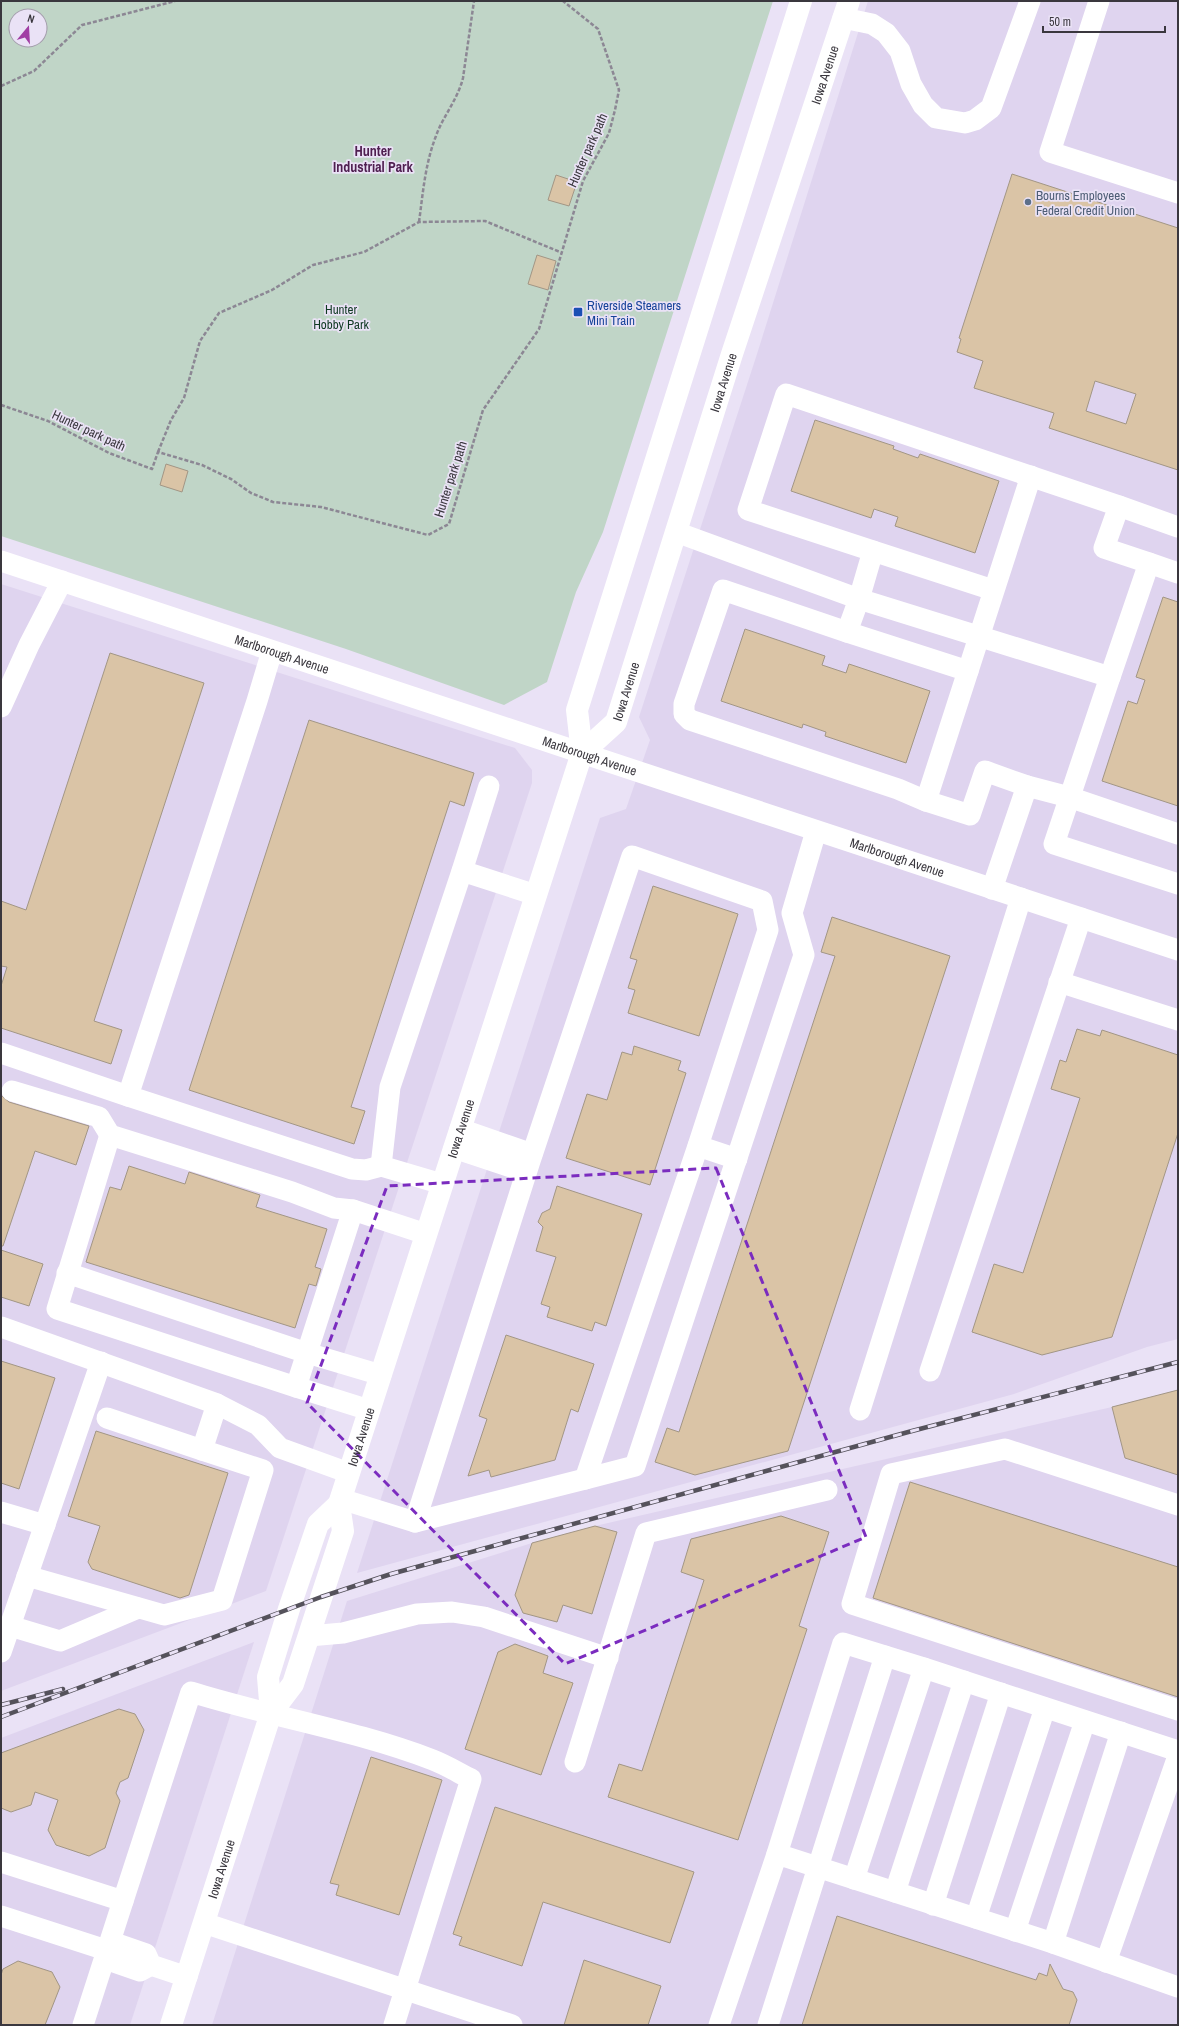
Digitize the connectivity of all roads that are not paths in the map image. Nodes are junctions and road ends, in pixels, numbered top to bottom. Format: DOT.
graph roads {
  1 [pos="801,1"];
  2 [pos="1030,1"];
  3 [pos="1100,1"];
  4 [pos="846,9"];
  5 [pos="1178,193"];
  6 [pos="1030,476"];
  7 [pos="1119,506"];
  8 [pos="1178,527"];
  9 [pos="676,532"];
  10 [pos="873,551"];
  11 [pos="1,561"];
  12 [pos="1149,563"];
  13 [pos="1178,573"];
  14 [pos="62,581"];
  15 [pos="994,590"];
  16 [pos="859,599"];
  17 [pos="848,632"];
  18 [pos="978,636"];
  19 [pos="272,651"];
  20 [pos="968,671"];
  21 [pos="1110,677"];
  22 [pos="1,708"];
  23 [pos="582,753"];
  24 [pos="489,786"];
  25 [pos="1027,786"];
  26 [pos="1068,797"];
  27 [pos="926,801"];
  28 [pos="816,831"];
  29 [pos="1178,834"];
  30 [pos="462,871"];
  31 [pos="1178,884"];
  32 [pos="992,889"];
  33 [pos="536,895"];
  34 [pos="1021,898"];
  35 [pos="762,901"];
  36 [pos="792,913"];
  37 [pos="1080,918"];
  38 [pos="1178,950"];
  39 [pos="1059,982"];
  40 [pos="1178,1020"];
  41 [pos="1,1053"];
  42 [pos="12,1091"];
  43 [pos="128,1096"];
  44 [pos="110,1135"];
  45 [pos="457,1138"];
  46 [pos="698,1146"];
  47 [pos="737,1159"];
  48 [pos="529,1163"];
  49 [pos="381,1166"];
  50 [pos="442,1184"];
  51 [pos="353,1210"];
  52 [pos="426,1234"];
  53 [pos="67,1274"];
  54 [pos="1,1327"];
  55 [pos="307,1353"];
  56 [pos="101,1362"];
  57 [pos="930,1371"];
  58 [pos="381,1375"];
  59 [pos="296,1387"];
  60 [pos="217,1404"];
  61 [pos="369,1410"];
  62 [pos="860,1410"];
  63 [pos="107,1418"];
  64 [pos="202,1450"];
  65 [pos="349,1473"];
  66 [pos="585,1479"];
  67 [pos="827,1490"];
  68 [pos="340,1502"];
  69 [pos="1178,1505"];
  70 [pos="1,1512"];
  71 [pos="415,1522"];
  72 [pos="45,1525"];
  73 [pos="28,1576"];
  74 [pos="138,1608"];
  75 [pos="10,1626"];
  76 [pos="309,1636"];
  77 [pos="1,1652"];
  78 [pos="885,1656"];
  79 [pos="608,1658"];
  80 [pos="924,1668"];
  81 [pos="964,1681"];
  82 [pos="1001,1693"];
  83 [pos="1045,1708"];
  84 [pos="1178,1710"];
  85 [pos="271,1714"];
  86 [pos="1085,1720"];
  87 [pos="1121,1732"];
  88 [pos="1178,1751"];
  89 [pos="1178,1756"];
  90 [pos="575,1762"];
  91 [pos="777,1854"];
  92 [pos="1,1862"];
  93 [pos="819,1868"];
  94 [pos="854,1879"];
  95 [pos="895,1892"];
  96 [pos="123,1901"];
  97 [pos="933,1905"];
  98 [pos="1,1916"];
  99 [pos="976,1918"];
  100 [pos="204,1924"];
  101 [pos="1015,1931"];
  102 [pos="1053,1943"];
  103 [pos="106,1950"];
  104 [pos="1106,1962"];
  105 [pos="187,1976"];
  106 [pos="1178,1987"];
  107 [pos="405,1990"];
  108 [pos="83,2025"];
  109 [pos="171,2025"];
  110 [pos="394,2025"];
  111 [pos="512,2025"];
  112 [pos="719,2025"];
  113 [pos="768,2025"];
  1 -- 23 [label="main road, Iowa Avenue"];
  2 -- 4 [label="street"];
  3 -- 5 [label="street"];
  4 -- 9 [label="main road, Iowa Avenue"];
  6 -- 7 [label="street"];
  6 -- 10 [label="street"];
  6 -- 15 [label="street"];
  7 -- 8 [label="street"];
  7 -- 12 [label="street"];
  9 -- 16 [label="street"];
  9 -- 23 [label="main road, Iowa Avenue"];
  10 -- 15 [label="street"];
  10 -- 16 [label="street"];
  11 -- 14 [label="street, Marlborough Avenue"];
  12 -- 13 [label="street"];
  12 -- 21 [label="street"];
  14 -- 19 [label="street, Marlborough Avenue"];
  14 -- 22 [label="street"];
  15 -- 18 [label="street"];
  16 -- 17 [label="street"];
  16 -- 18 [label="street"];
  17 -- 20 [label="street"];
  17 -- 27 [label="street"];
  18 -- 20 [label="street"];
  18 -- 21 [label="street"];
  19 -- 23 [label="street, Marlborough Avenue"];
  19 -- 43 [label="street"];
  20 -- 27 [label="street"];
  21 -- 26 [label="street"];
  23 -- 28 [label="street, Marlborough Avenue"];
  23 -- 33 [label="main road, Iowa Avenue"];
  24 -- 30 [label="street"];
  25 -- 26 [label="street"];
  25 -- 27 [label="street"];
  25 -- 32 [label="street"];
  26 -- 29 [label="street"];
  26 -- 31 [label="street"];
  28 -- 32 [label="street, Marlborough Avenue"];
  28 -- 36 [label="street"];
  30 -- 33 [label="street"];
  30 -- 49 [label="street"];
  32 -- 34 [label="street, Marlborough Avenue"];
  33 -- 45 [label="main road, Iowa Avenue"];
  34 -- 37 [label="street, Marlborough Avenue"];
  34 -- 62 [label="street"];
  35 -- 36 [label="street"];
  35 -- 46 [label="street"];
  35 -- 48 [label="street"];
  36 -- 47 [label="street"];
  37 -- 38 [label="street, Marlborough Avenue"];
  37 -- 39 [label="street"];
  39 -- 40 [label="street"];
  39 -- 57 [label="street"];
  41 -- 43 [label="street"];
  42 -- 44 [label="street"];
  43 -- 49 [label="street"];
  44 -- 51 [label="street"];
  44 -- 53 [label="street"];
  45 -- 48 [label="street"];
  45 -- 50 [label="main road, Iowa Avenue"];
  46 -- 47 [label="street"];
  46 -- 66 [label="street"];
  47 -- 66 [label="street"];
  48 -- 71 [label="street"];
  49 -- 50 [label="street"];
  50 -- 52 [label="main road, Iowa Avenue"];
  51 -- 52 [label="street"];
  51 -- 55 [label="street"];
  52 -- 58 [label="main road, Iowa Avenue"];
  53 -- 55 [label="street"];
  53 -- 59 [label="street"];
  54 -- 56 [label="street"];
  55 -- 58 [label="street"];
  55 -- 59 [label="street"];
  56 -- 60 [label="street"];
  56 -- 72 [label="street"];
  58 -- 61 [label="main road, Iowa Avenue"];
  59 -- 61 [label="street"];
  60 -- 64 [label="street"];
  60 -- 65 [label="street"];
  61 -- 65 [label="main road, Iowa Avenue"];
  63 -- 64 [label="street"];
  64 -- 74 [label="street"];
  65 -- 68 [label="main road, Iowa Avenue"];
  66 -- 71 [label="street"];
  67 -- 79 [label="street"];
  68 -- 71 [label="street"];
  68 -- 76 [label="main road, Iowa Avenue"];
  68 -- 85 [label="main road, Iowa Avenue"];
  69 -- 84 [label="street"];
  70 -- 72 [label="street"];
  72 -- 73 [label="street"];
  73 -- 74 [label="street"];
  73 -- 75 [label="street"];
  74 -- 75 [label="street"];
  75 -- 77 [label="street"];
  76 -- 79 [label="street"];
  76 -- 85 [label="main road, Iowa Avenue"];
  78 -- 80 [label="street"];
  78 -- 91 [label="street"];
  78 -- 93 [label="street"];
  79 -- 90 [label="street"];
  80 -- 81 [label="street"];
  80 -- 94 [label="street"];
  81 -- 82 [label="street"];
  81 -- 95 [label="street"];
  82 -- 83 [label="street"];
  82 -- 97 [label="street"];
  83 -- 86 [label="street"];
  83 -- 99 [label="street"];
  85 -- 96 [label="street"];
  85 -- 100 [label="main road, Iowa Avenue"];
  85 -- 107 [label="street"];
  86 -- 87 [label="street"];
  86 -- 101 [label="street"];
  87 -- 88 [label="street"];
  87 -- 102 [label="street"];
  89 -- 104 [label="street"];
  91 -- 93 [label="street"];
  91 -- 112 [label="street"];
  92 -- 96 [label="street"];
  93 -- 94 [label="street"];
  93 -- 113 [label="street"];
  94 -- 95 [label="street"];
  95 -- 97 [label="street"];
  96 -- 103 [label="street"];
  97 -- 99 [label="street"];
  98 -- 103 [label="street"];
  99 -- 101 [label="street"];
  100 -- 105 [label="main road, Iowa Avenue"];
  100 -- 107 [label="street"];
  101 -- 102 [label="street"];
  102 -- 104 [label="street"];
  103 -- 105 [label="street"];
  103 -- 108 [label="street"];
  104 -- 106 [label="street"];
  105 -- 109 [label="main road, Iowa Avenue"];
  107 -- 110 [label="street"];
  107 -- 111 [label="street"];
}
